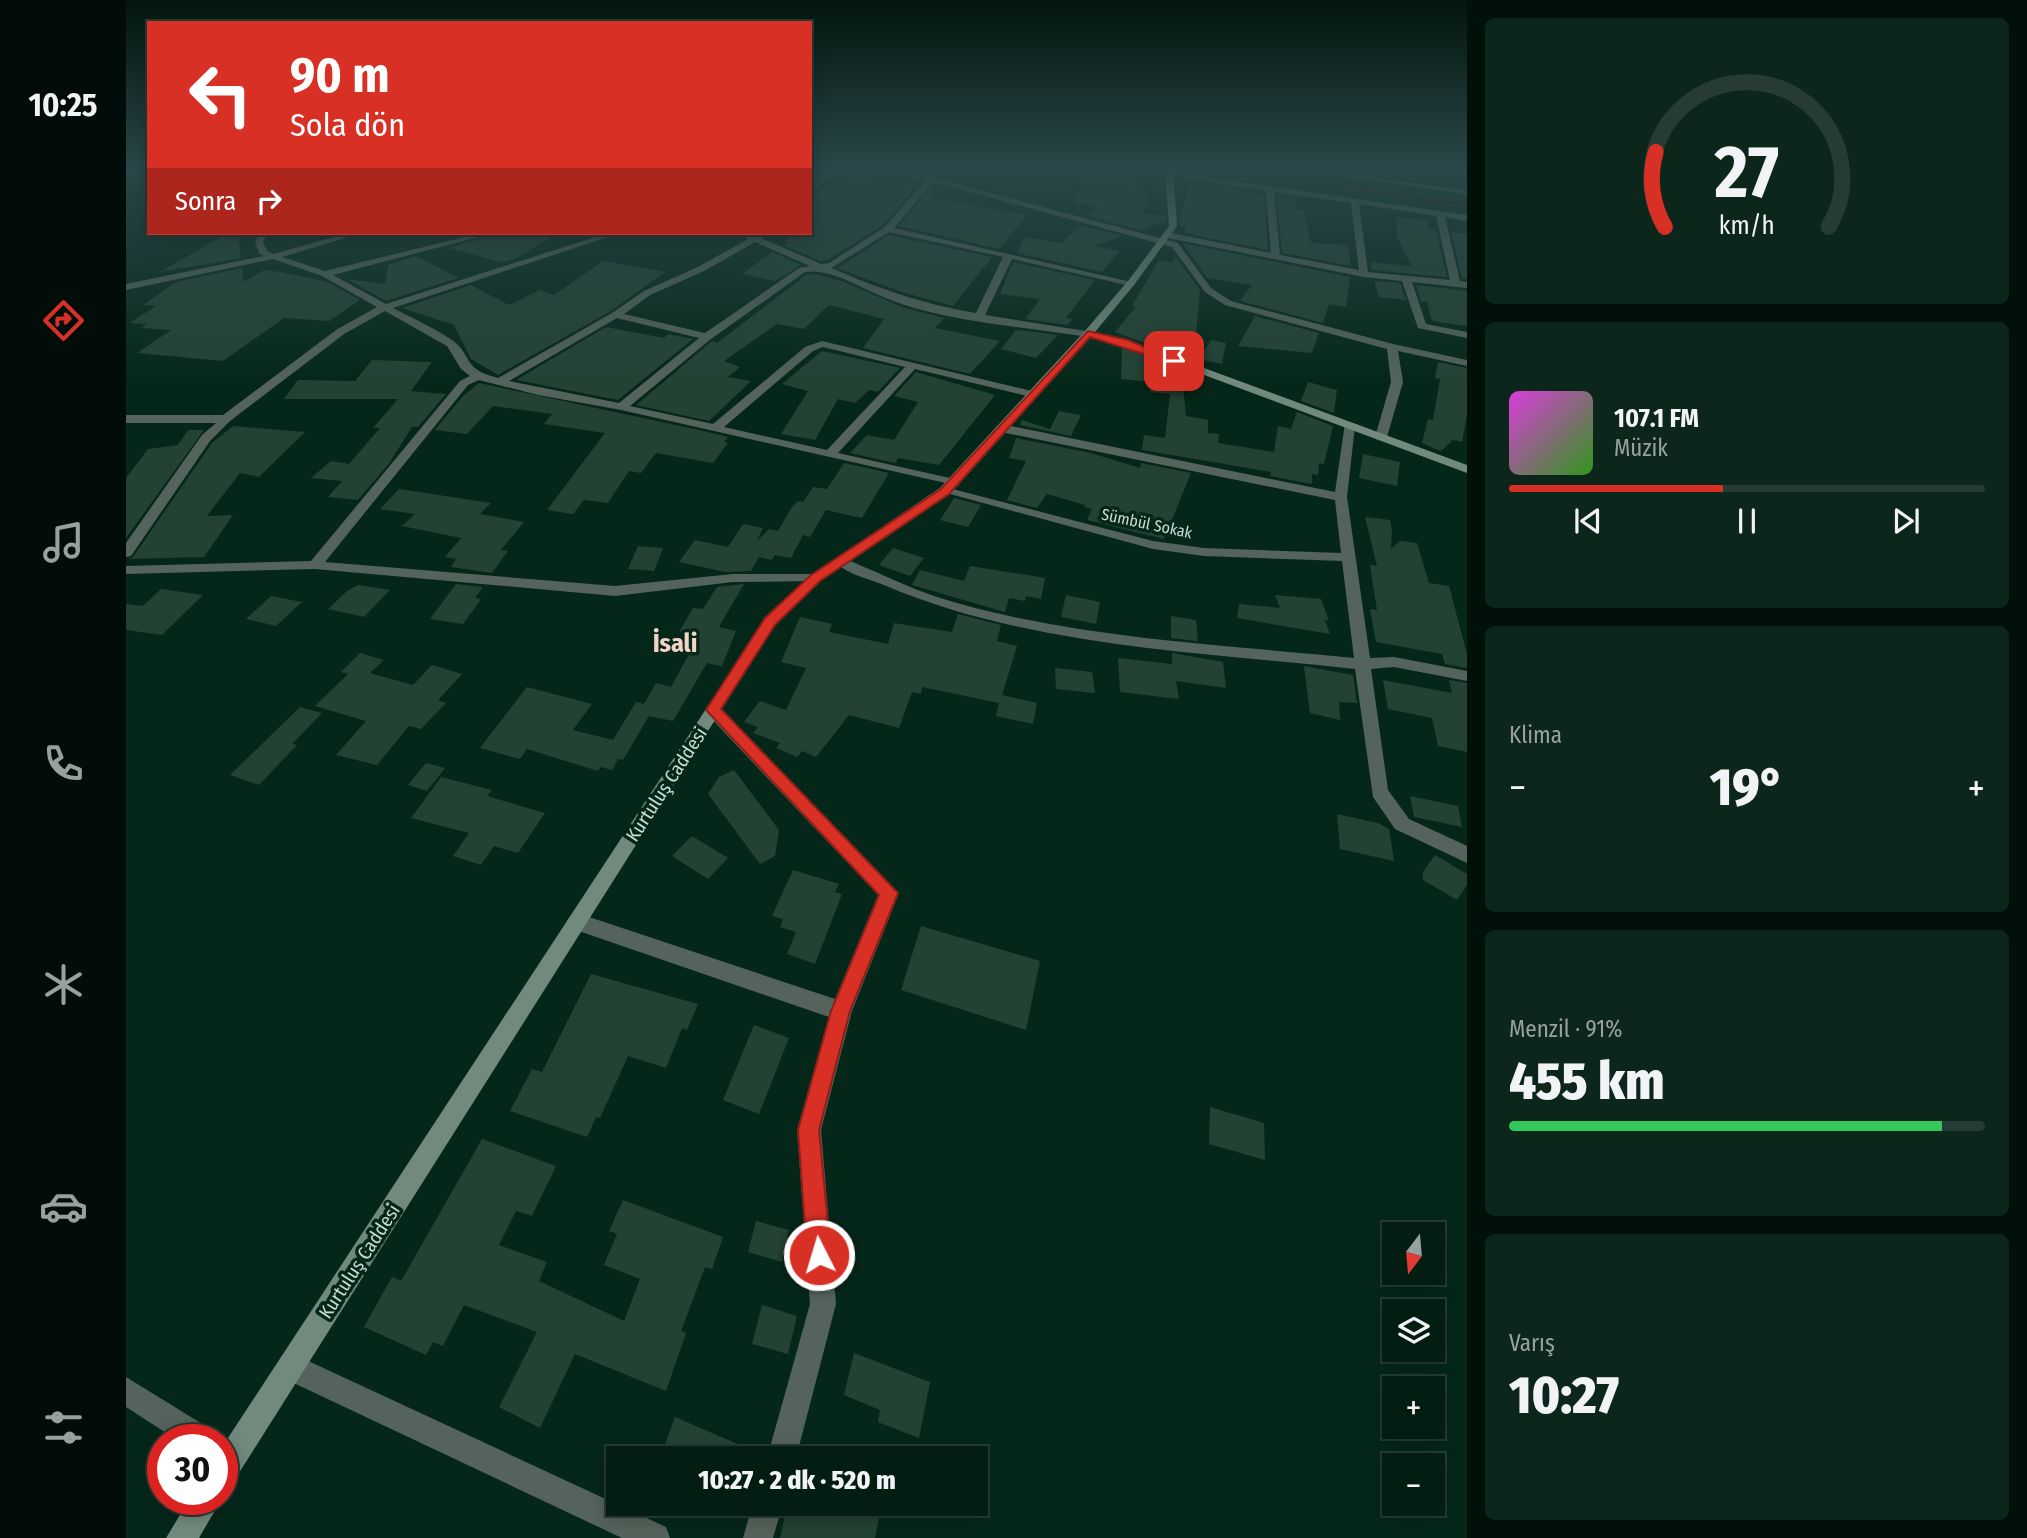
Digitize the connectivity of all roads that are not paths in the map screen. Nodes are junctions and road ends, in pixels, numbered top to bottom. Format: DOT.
graph roads {
  1 [pos="260,240"];
  2 [pos="335,240"];
  3 [pos="463,240"];
  4 [pos="595,240"];
  5 [pos="751,240"];
  6 [pos="767,240"];
  7 [pos="871,240"];
  8 [pos="938,240"];
  9 [pos="1162,240"];
  10 [pos="1166,240"];
  11 [pos="1174,240"];
  12 [pos="1275,240"];
  13 [pos="1360,240"];
  14 [pos="1448,240"];
  15 [pos="1009,255"];
  16 [pos="1276,256"];
  17 [pos="276,257"];
  18 [pos="817,268"];
  19 [pos="325,274"];
  20 [pos="1364,274"];
  21 [pos="1406,279"];
  22 [pos="1131,283"];
  23 [pos="1462,284"];
  24 [pos="126,290"];
  25 [pos="385,307"];
  26 [pos="616,314"];
  27 [pos="979,317"];
  28 [pos="1088,334"];
  29 [pos="1467,335"];
  30 [pos="707,337"];
  31 [pos="1415,338"];
  32 [pos="1392,347"];
  33 [pos="1467,363"];
  34 [pos="913,365"];
  35 [pos="478,376"];
  36 [pos="499,382"];
  37 [pos="1032,394"];
  38 [pos="621,407"];
  39 [pos="126,419"];
  40 [pos="226,419"];
  41 [pos="1349,426"];
  42 [pos="1001,428"];
  43 [pos="715,429"];
  44 [pos="1381,437"];
  45 [pos="829,455"];
  46 [pos="1467,469"];
  47 [pos="950,487"];
  48 [pos="1341,497"];
  49 [pos="126,553"];
  50 [pos="1347,557"];
  51 [pos="843,563"];
  52 [pos="315,565"];
  53 [pos="126,570"];
  54 [pos="816,578"];
  55 [pos="1363,664"];
  56 [pos="1467,676"];
  57 [pos="713,710"];
  58 [pos="1467,855"];
  59 [pos="577,922"];
  60 [pos="841,1011"];
  61 [pos="291,1367"];
  62 [pos="126,1391"];
  63 [pos="177,1424"];
  64 [pos="238,1443"];
  65 [pos="784,1446"];
  66 [pos="196,1515"];
  67 [pos="764,1516"];
  68 [pos="181,1538"];
  69 [pos="655,1538"];
  70 [pos="758,1538"];
  1 -- 17 [label="street"];
  2 -- 17 [label="street"];
  3 -- 19 [label="street"];
  4 -- 25 [label="street"];
  5 -- 26 [label="street"];
  6 -- 18 [label="street"];
  7 -- 18 [label="street"];
  8 -- 15 [label="street"];
  9 -- 22 [label="main road, Kurtuluş Caddesi"];
  10 -- 32 [label="street"];
  11 -- 16 [label="street"];
  12 -- 16 [label="street"];
  13 -- 20 [label="street"];
  14 -- 23 [label="street"];
  15 -- 22 [label="street"];
  15 -- 27 [label="street"];
  16 -- 20 [label="street"];
  17 -- 19 [label="street"];
  17 -- 24 [label="street"];
  18 -- 27 [label="street"];
  18 -- 30 [label="street"];
  19 -- 25 [label="street"];
  20 -- 21 [label="street"];
  21 -- 23 [label="street"];
  21 -- 31 [label="street"];
  22 -- 28 [label="main road, Kurtuluş Caddesi"];
  25 -- 35 [label="street"];
  25 -- 40 [label="street"];
  26 -- 30 [label="street"];
  26 -- 36 [label="street"];
  27 -- 28 [label="street"];
  28 -- 37 [label="main road, Kurtuluş Caddesi"];
  28 -- 41 [label="main road"];
  29 -- 31 [label="street"];
  30 -- 38 [label="street"];
  31 -- 32 [label="street"];
  31 -- 33 [label="street"];
  32 -- 44 [label="street"];
  34 -- 37 [label="street"];
  34 -- 43 [label="street"];
  34 -- 45 [label="street"];
  35 -- 36 [label="street, Sümbül Sokak"];
  35 -- 52 [label="street"];
  36 -- 38 [label="street, Sümbül Sokak"];
  37 -- 42 [label="main road, Kurtuluş Caddesi"];
  38 -- 43 [label="street, Sümbül Sokak"];
  39 -- 40 [label="street"];
  40 -- 49 [label="street"];
  41 -- 44 [label="main road"];
  41 -- 48 [label="street"];
  42 -- 47 [label="main road, Kurtuluş Caddesi"];
  42 -- 48 [label="street"];
  43 -- 45 [label="street, Sümbül Sokak"];
  44 -- 46 [label="main road"];
  45 -- 47 [label="street, Sümbül Sokak"];
  47 -- 50 [label="street, Sümbül Sokak"];
  47 -- 51 [label="main road, Kurtuluş Caddesi"];
  48 -- 50 [label="street"];
  50 -- 55 [label="street"];
  51 -- 54 [label="main road, Kurtuluş Caddesi"];
  51 -- 55 [label="street"];
  52 -- 53 [label="street"];
  52 -- 54 [label="street"];
  54 -- 57 [label="main road, Kurtuluş Caddesi"];
  55 -- 56 [label="street"];
  55 -- 58 [label="street"];
  57 -- 59 [label="main road, Kurtuluş Caddesi"];
  57 -- 60 [label="street"];
  59 -- 60 [label="street"];
  59 -- 61 [label="main road, Kurtuluş Caddesi"];
  60 -- 65 [label="street"];
  61 -- 64 [label="main road, Kurtuluş Caddesi"];
  61 -- 69 [label="street"];
  62 -- 63 [label="street"];
  66 -- 68 [label="main road"];
  67 -- 70 [label="street"];
}
